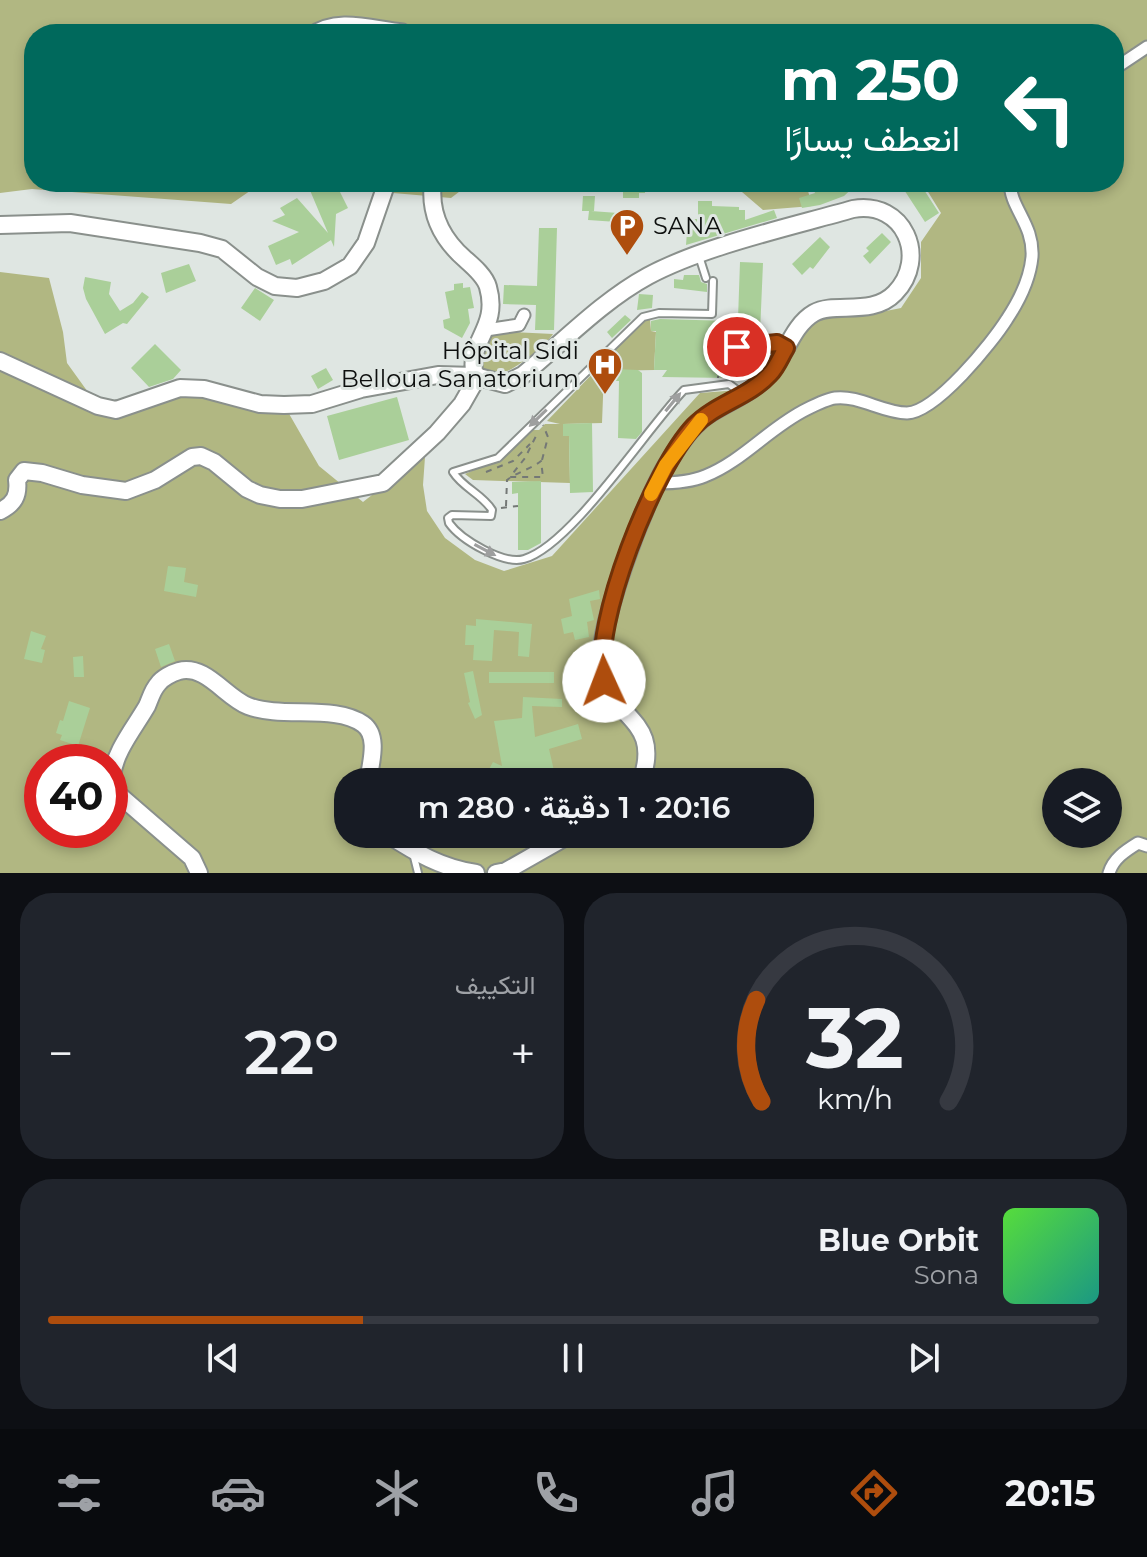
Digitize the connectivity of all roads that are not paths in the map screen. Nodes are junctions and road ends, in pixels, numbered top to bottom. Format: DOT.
graph roads {
  1 [pos="333,24"];
  2 [pos="357,24"];
  3 [pos="1147,47"];
  4 [pos="1124,62"];
  5 [pos="384,192"];
  6 [pos="432,192"];
  7 [pos="1010,192"];
  8 [pos="0,225"];
  9 [pos="699,256"];
  10 [pos="524,315"];
  11 [pos="486,330"];
  12 [pos="724,348"];
  13 [pos="786,348"];
  14 [pos="0,361"];
  15 [pos="476,376"];
  16 [pos="742,395"];
  17 [pos="657,483"];
  18 [pos="0,511"];
  19 [pos="370,768"];
  20 [pos="646,768"];
  21 [pos="1147,846"];
  22 [pos="408,848"];
  23 [pos="546,848"];
  24 [pos="411,850"];
  25 [pos="199,873"];
  26 [pos="418,873"];
  27 [pos="476,873"];
  28 [pos="496,873"];
  29 [pos="1109,873"];
  1 -- 2 [label="street"];
  3 -- 4 [label="street"];
  5 -- 8 [label="street"];
  6 -- 11 [label="street"];
  7 -- 17 [label="street"];
  9 -- 13 [label="street"];
  9 -- 15 [label="street"];
  9 -- 16 [label="lane, one-way"];
  10 -- 11 [label="street"];
  11 -- 15 [label="street"];
  12 -- 13 [label="lane"];
  13 -- 16 [label="street"];
  14 -- 15 [label="street"];
  15 -- 18 [label="street"];
  16 -- 17 [label="street"];
  17 -- 20 [label="street"];
  19 -- 25 [label="street"];
  21 -- 29 [label="street"];
  22 -- 24 [label="street"];
  23 -- 28 [label="street"];
  24 -- 26 [label="lane"];
  24 -- 27 [label="street"];
}
